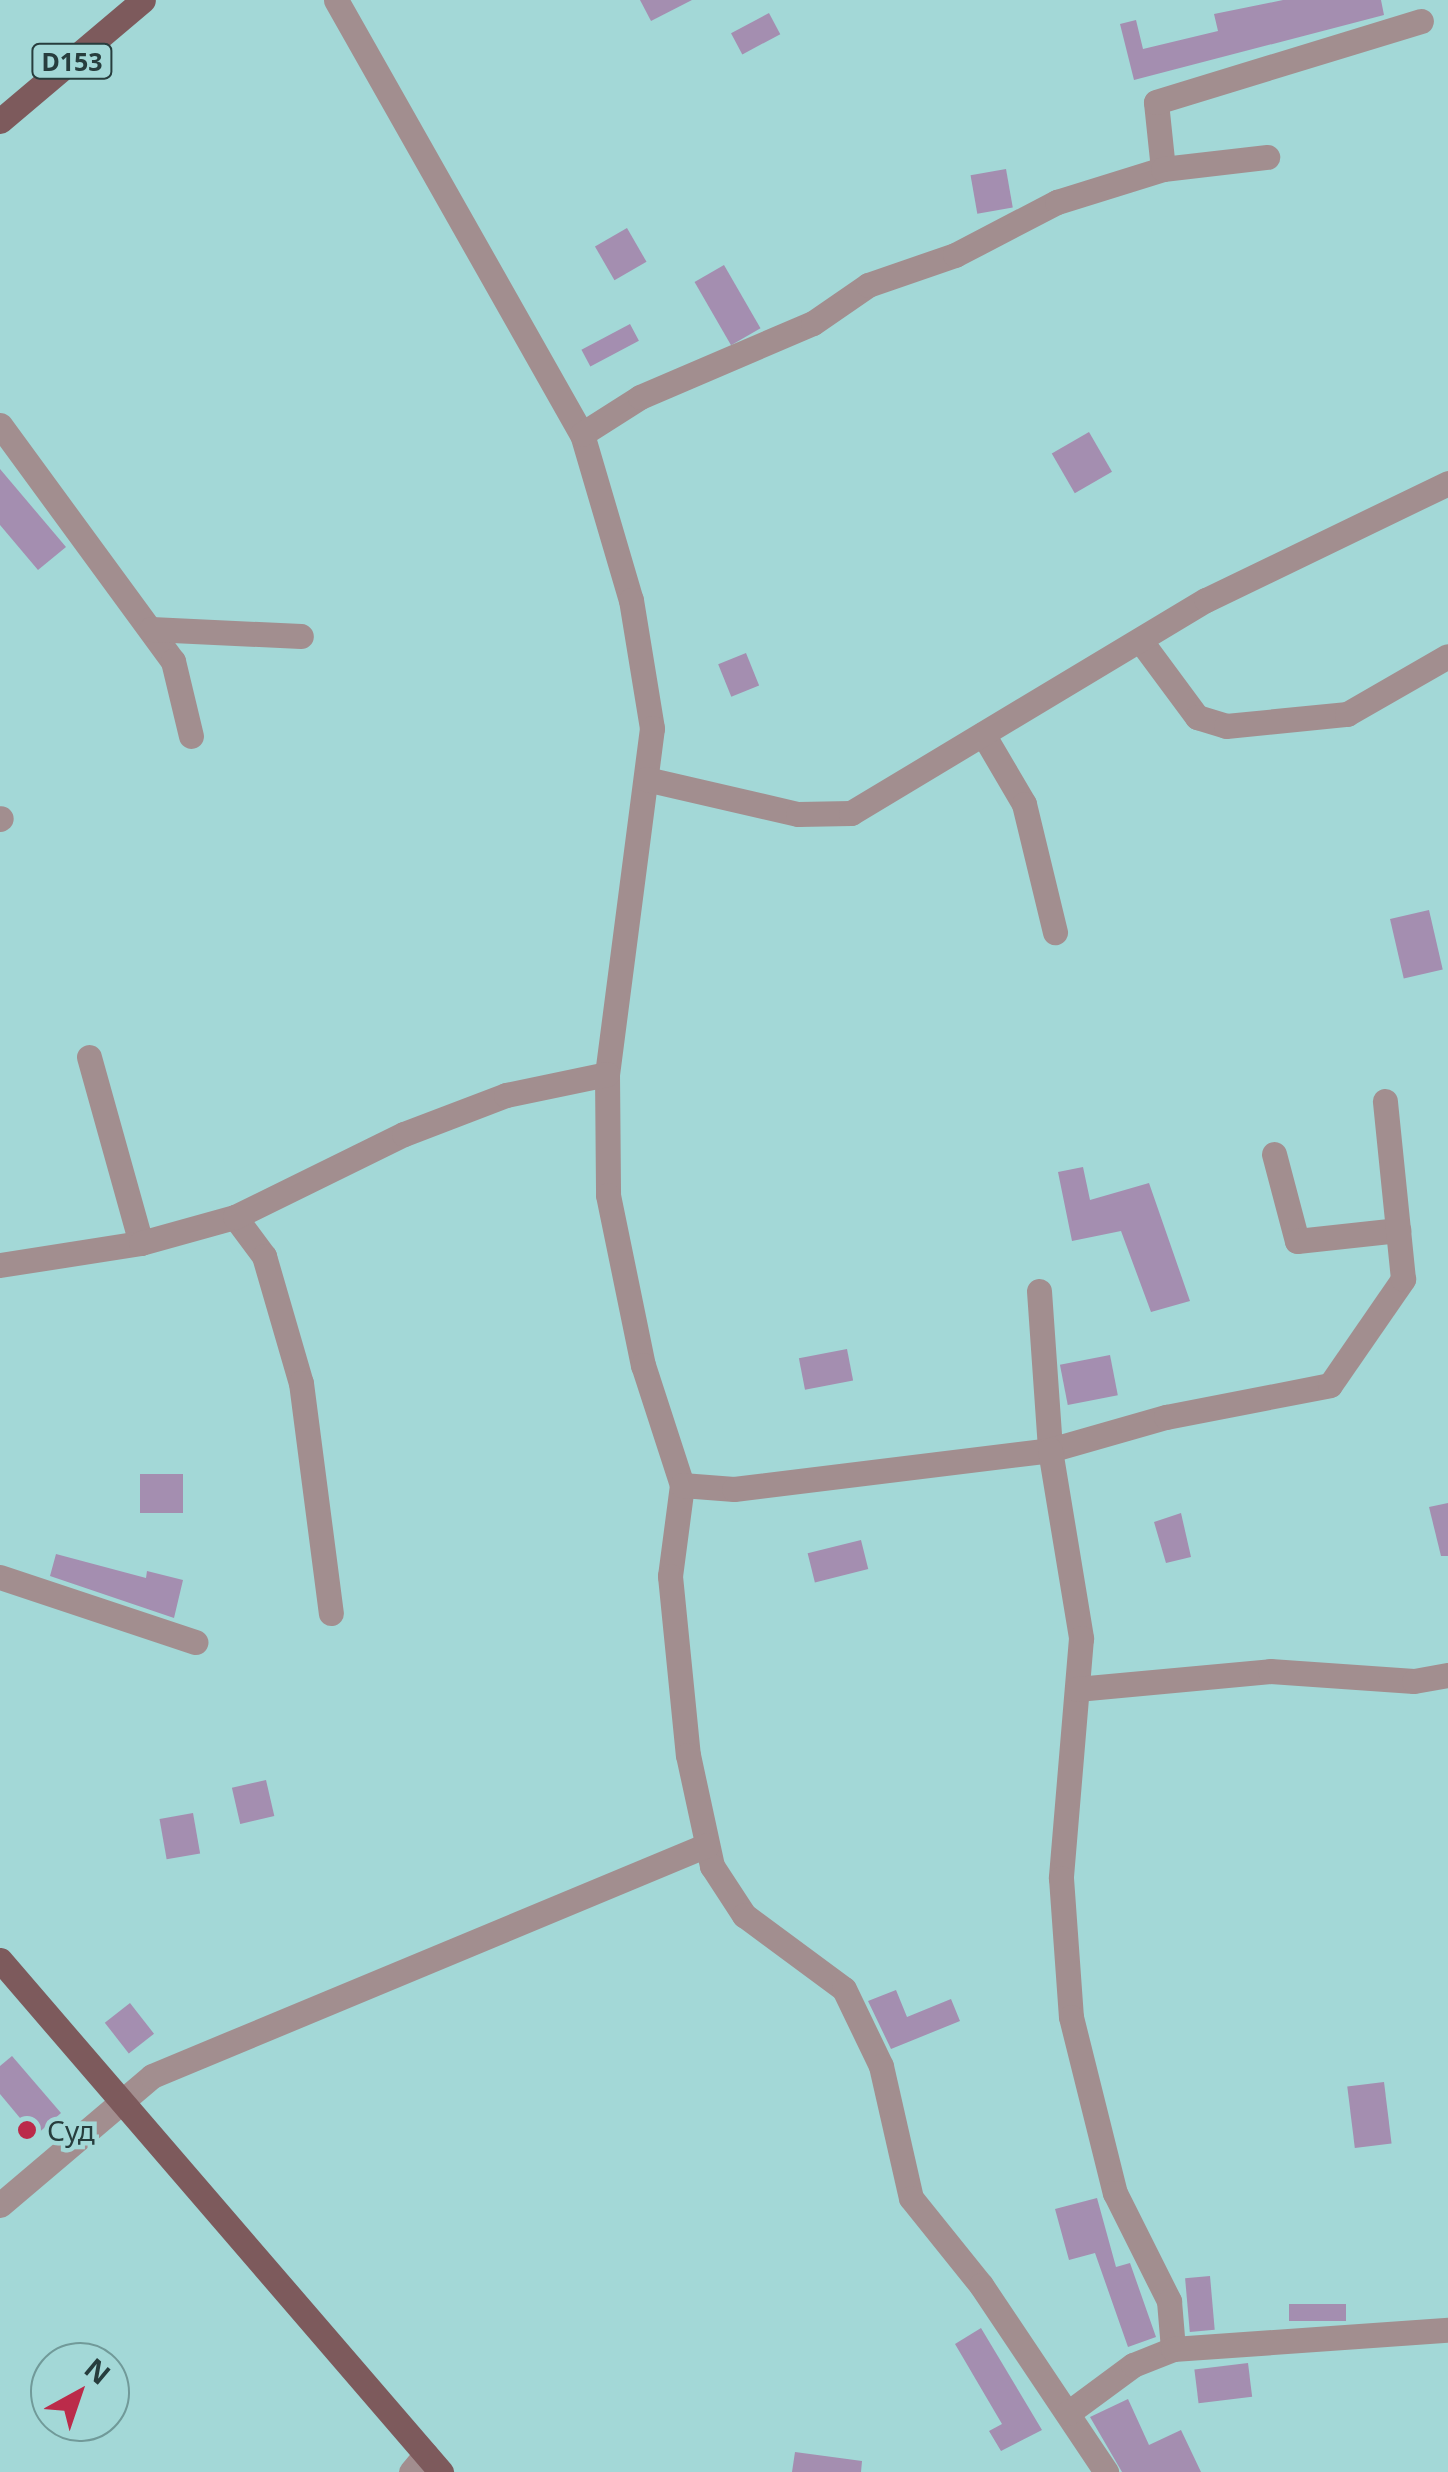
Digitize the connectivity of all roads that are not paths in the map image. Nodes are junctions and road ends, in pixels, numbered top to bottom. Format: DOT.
graph roads {
  1 [pos="144,0"];
  2 [pos="336,0"];
  3 [pos="1421,21"];
  4 [pos="0,121"];
  5 [pos="1267,157"];
  6 [pos="1163,169"];
  7 [pos="0,425"];
  8 [pos="582,434"];
  9 [pos="1448,483"];
  10 [pos="151,629"];
  11 [pos="301,636"];
  12 [pos="1140,640"];
  13 [pos="1448,656"];
  14 [pos="983,734"];
  15 [pos="191,736"];
  16 [pos="646,779"];
  17 [pos="1055,932"];
  18 [pos="89,1057"];
  19 [pos="607,1074"];
  20 [pos="1385,1102"];
  21 [pos="1274,1154"];
  22 [pos="236,1217"];
  23 [pos="1398,1230"];
  24 [pos="141,1243"];
  25 [pos="0,1265"];
  26 [pos="1040,1290"];
  27 [pos="1050,1450"];
  28 [pos="682,1486"];
  29 [pos="0,1576"];
  30 [pos="331,1614"];
  31 [pos="195,1642"];
  32 [pos="1448,1675"];
  33 [pos="1077,1689"];
  34 [pos="708,1845"];
  35 [pos="0,1960"];
  36 [pos="123,2104"];
  37 [pos="0,2205"];
  38 [pos="1448,2330"];
  39 [pos="1173,2349"];
  40 [pos="1068,2413"];
  41 [pos="426,2466"];
  42 [pos="1106,2472"];
  1 -- 4 [label="main road, D153"];
  2 -- 8 [label="street"];
  3 -- 6 [label="street"];
  5 -- 6 [label="street"];
  6 -- 8 [label="street"];
  7 -- 10 [label="street"];
  8 -- 16 [label="street"];
  9 -- 12 [label="street"];
  10 -- 11 [label="street"];
  10 -- 15 [label="street"];
  12 -- 13 [label="street"];
  12 -- 14 [label="street"];
  14 -- 16 [label="street"];
  14 -- 17 [label="street"];
  16 -- 19 [label="street"];
  18 -- 24 [label="street"];
  19 -- 22 [label="street"];
  19 -- 28 [label="street"];
  20 -- 23 [label="street"];
  21 -- 23 [label="street"];
  22 -- 24 [label="street"];
  22 -- 30 [label="street"];
  23 -- 27 [label="street"];
  24 -- 25 [label="street"];
  26 -- 27 [label="street"];
  27 -- 28 [label="street"];
  27 -- 33 [label="street"];
  28 -- 34 [label="street"];
  29 -- 31 [label="street"];
  32 -- 33 [label="street"];
  33 -- 39 [label="street"];
  34 -- 36 [label="street"];
  34 -- 40 [label="street"];
  35 -- 36 [label="main road"];
  36 -- 37 [label="street"];
  36 -- 41 [label="main road"];
  38 -- 39 [label="street"];
  39 -- 40 [label="street"];
  40 -- 42 [label="street"];
}
